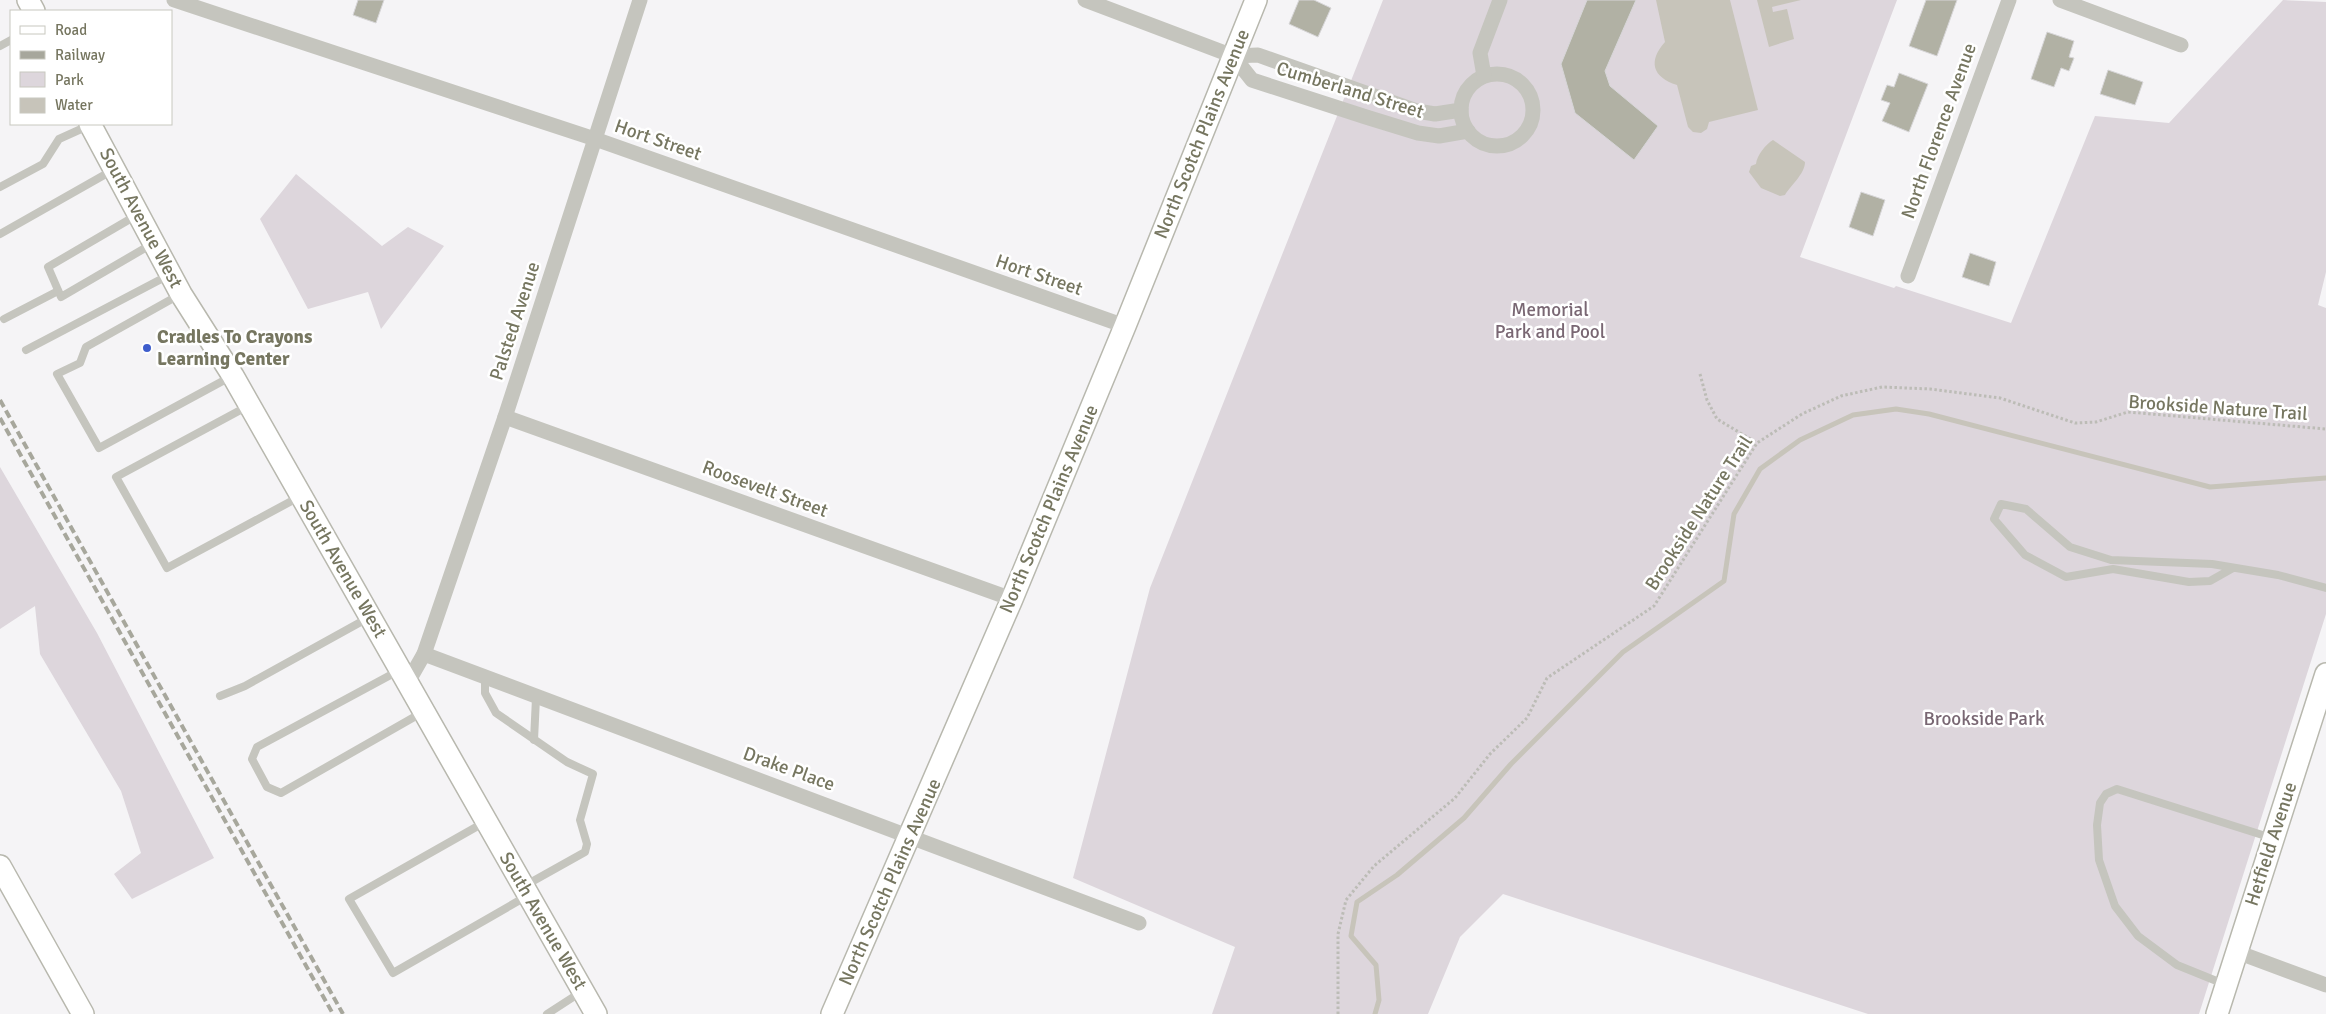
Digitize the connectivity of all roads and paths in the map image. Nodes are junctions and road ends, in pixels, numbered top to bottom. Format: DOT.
graph roads {
  1 [pos="174,0"];
  2 [pos="640,0"];
  3 [pos="1085,0"];
  4 [pos="1256,0"];
  5 [pos="1500,0"];
  6 [pos="2009,0"];
  7 [pos="2060,0"];
  8 [pos="2181,45"];
  9 [pos="1233,56"];
  10 [pos="1484,76"];
  11 [pos="1461,110"];
  12 [pos="89,125"];
  13 [pos="92,125"];
  14 [pos="1468,131"];
  15 [pos="595,139"];
  16 [pos="115,169"];
  17 [pos="0,188"];
  18 [pos="139,214"];
  19 [pos="0,234"];
  20 [pos="154,243"];
  21 [pos="171,274"];
  22 [pos="1908,276"];
  23 [pos="60,294"];
  24 [pos="181,294"];
  25 [pos="4,319"];
  26 [pos="1125,326"];
  27 [pos="26,350"];
  28 [pos="1700,374"];
  29 [pos="233,376"];
  30 [pos="248,406"];
  31 [pos="505,417"];
  32 [pos="2326,429"];
  33 [pos="1757,443"];
  34 [pos="300,497"];
  35 [pos="2130,560"];
  36 [pos="2233,568"];
  37 [pos="2130,572"];
  38 [pos="2326,588"];
  39 [pos="1012,599"];
  40 [pos="370,617"];
  41 [pos="424,654"];
  42 [pos="2326,674"];
  43 [pos="404,676"];
  44 [pos="485,679"];
  45 [pos="220,696"];
  46 [pos="536,698"];
  47 [pos="424,712"];
  48 [pos="2320,714"];
  49 [pos="534,740"];
  50 [pos="487,821"];
  51 [pos="911,836"];
  52 [pos="2273,839"];
  53 [pos="0,866"];
  54 [pos="526,891"];
  55 [pos="1139,923"];
  56 [pos="2237,952"];
  57 [pos="2226,984"];
  58 [pos="2326,985"];
  59 [pos="583,991"];
  60 [pos="83,1014"];
  61 [pos="547,1014"];
  62 [pos="596,1014"];
  63 [pos="832,1014"];
  64 [pos="1338,1014"];
  65 [pos="2217,1014"];
  1 -- 15 [label="street, Hort Street"];
  2 -- 15 [label="street, Palsted Avenue"];
  3 -- 9 [label="street, Cumberland Street"];
  4 -- 9 [label="street, North Scotch Plains Avenue"];
  5 -- 10 [label="street"];
  6 -- 22 [label="street, North Florence Avenue"];
  7 -- 8 [label="street"];
  9 -- 11 [label="street, Cumberland Street"];
  9 -- 14 [label="street, Cumberland Street"];
  9 -- 26 [label="street, North Scotch Plains Avenue"];
  10 -- 11 [label="street"];
  10 -- 14 [label="street"];
  11 -- 14 [label="street"];
  12 -- 17 [label="lane"];
  13 -- 16 [label="street, South Avenue West"];
  15 -- 26 [label="street, Hort Street"];
  15 -- 31 [label="street, Palsted Avenue"];
  16 -- 18 [label="street, South Avenue West"];
  16 -- 19 [label="lane"];
  18 -- 20 [label="street, South Avenue West"];
  18 -- 23 [label="lane"];
  20 -- 21 [label="street, South Avenue West"];
  20 -- 23 [label="lane"];
  21 -- 24 [label="street, South Avenue West"];
  21 -- 27 [label="lane"];
  23 -- 25 [label="lane"];
  24 -- 29 [label="street, South Avenue West"];
  24 -- 29 [label="lane"];
  26 -- 39 [label="street, North Scotch Plains Avenue"];
  28 -- 33 [label="path"];
  29 -- 30 [label="street, South Avenue West"];
  30 -- 34 [label="street, South Avenue West"];
  30 -- 34 [label="lane"];
  31 -- 39 [label="street, Roosevelt Street"];
  31 -- 41 [label="street, Palsted Avenue"];
  32 -- 33 [label="path, Brookside Nature Trail"];
  33 -- 64 [label="path, Brookside Nature Trail"];
  34 -- 40 [label="street, South Avenue West"];
  35 -- 36 [label="lane"];
  35 -- 37 [label="lane"];
  35 -- 37 [label="lane"];
  36 -- 37 [label="lane"];
  36 -- 38 [label="lane"];
  39 -- 51 [label="street, North Scotch Plains Avenue"];
  40 -- 43 [label="street, South Avenue West"];
  40 -- 45 [label="lane"];
  41 -- 43 [label="street, Palsted Avenue"];
  41 -- 44 [label="street, Drake Place"];
  42 -- 48 [label="street, Hetfield Avenue"];
  43 -- 47 [label="street, South Avenue West"];
  43 -- 47 [label="lane"];
  44 -- 46 [label="street, Drake Place"];
  44 -- 49 [label="lane"];
  46 -- 49 [label="lane"];
  46 -- 51 [label="street, Drake Place"];
  47 -- 50 [label="street, South Avenue West"];
  48 -- 52 [label="street, Hetfield Avenue"];
  49 -- 54 [label="lane"];
  50 -- 54 [label="street, South Avenue West"];
  50 -- 54 [label="lane"];
  51 -- 55 [label="street, Drake Place"];
  51 -- 63 [label="street, North Scotch Plains Avenue"];
  52 -- 56 [label="street, Hetfield Avenue"];
  52 -- 57 [label="lane"];
  53 -- 60 [label="street"];
  54 -- 59 [label="street, South Avenue West"];
  56 -- 57 [label="street, Hetfield Avenue"];
  56 -- 58 [label="street"];
  57 -- 65 [label="street, Hetfield Avenue"];
  59 -- 61 [label="lane"];
  59 -- 62 [label="street, South Avenue West"];
}
